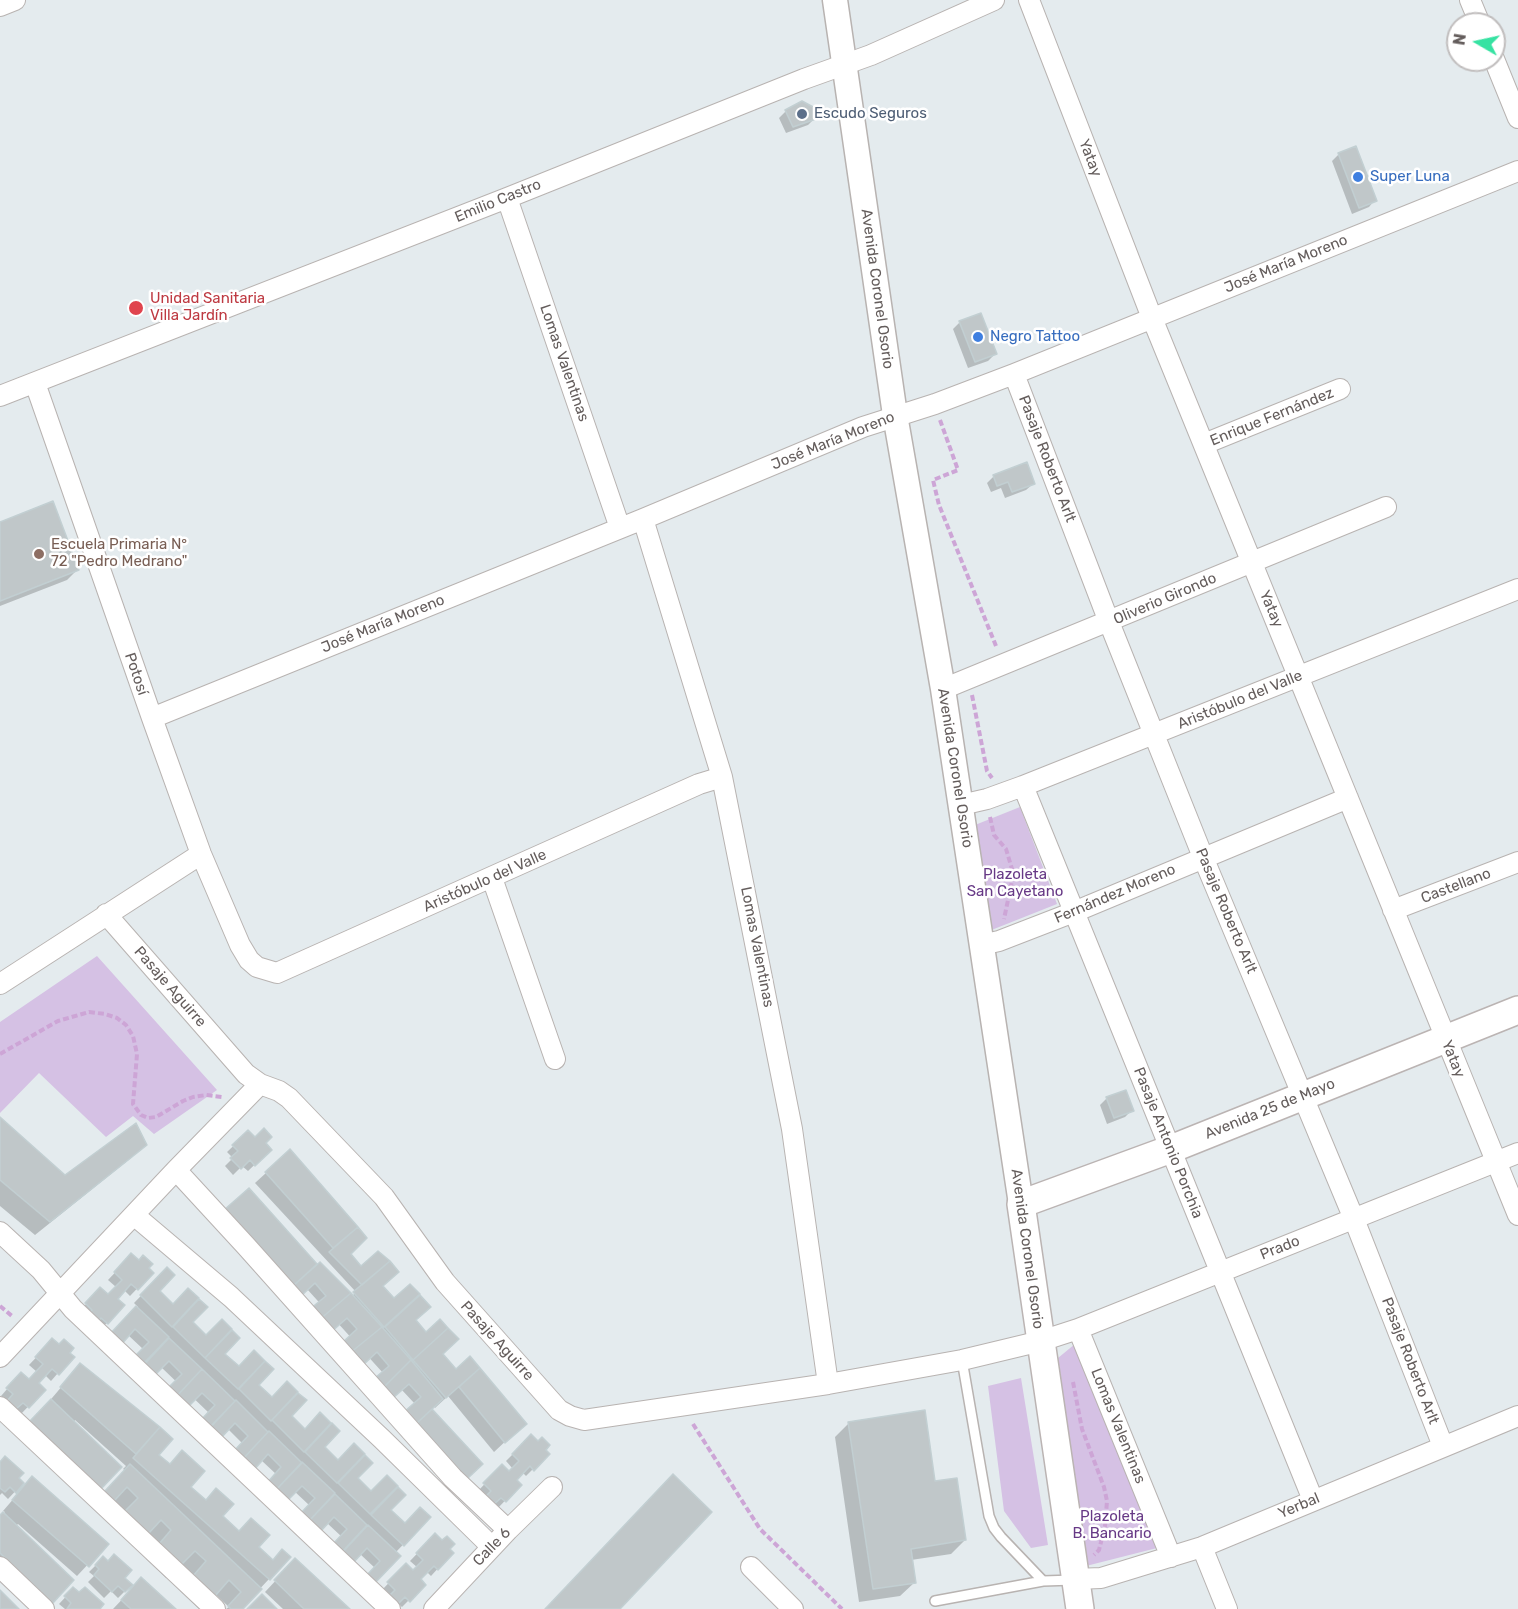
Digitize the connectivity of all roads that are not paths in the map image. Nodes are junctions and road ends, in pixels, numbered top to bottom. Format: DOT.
graph roads {
  1 [pos="15,0"];
  2 [pos="835,0"];
  3 [pos="994,0"];
  4 [pos="1029,0"];
  5 [pos="0,6"];
  6 [pos="845,65"];
  7 [pos="1499,72"];
  8 [pos="1518,118"];
  9 [pos="1518,171"];
  10 [pos="507,198"];
  11 [pos="1152,318"];
  12 [pos="1014,374"];
  13 [pos="35,383"];
  14 [pos="2,389"];
  15 [pos="1340,389"];
  16 [pos="895,415"];
  17 [pos="1204,444"];
  18 [pos="1386,507"];
  19 [pos="644,519"];
  20 [pos="620,528"];
  21 [pos="1252,562"];
  22 [pos="1518,590"];
  23 [pos="1109,622"];
  24 [pos="1299,676"];
  25 [pos="943,689"];
  26 [pos="152,718"];
  27 [pos="1155,735"];
  28 [pos="722,777"];
  29 [pos="1023,786"];
  30 [pos="1348,798"];
  31 [pos="961,805"];
  32 [pos="201,854"];
  33 [pos="1203,857"];
  34 [pos="1518,862"];
  35 [pos="492,878"];
  36 [pos="1393,910"];
  37 [pos="1074,912"];
  38 [pos="106,914"];
  39 [pos="990,943"];
  40 [pos="249,960"];
  41 [pos="0,984"];
  42 [pos="1518,1010"];
  43 [pos="1445,1039"];
  44 [pos="555,1059"];
  45 [pos="260,1084"];
  46 [pos="1303,1096"];
  47 [pos="1171,1149"];
  48 [pos="1518,1153"];
  49 [pos="1496,1162"];
  50 [pos="176,1170"];
  51 [pos="1021,1204"];
  52 [pos="134,1215"];
  53 [pos="1518,1215"];
  54 [pos="1354,1219"];
  55 [pos="0,1232"];
  56 [pos="1221,1271"];
  57 [pos="61,1293"];
  58 [pos="1078,1329"];
  59 [pos="1041,1341"];
  60 [pos="0,1357"];
  61 [pos="962,1359"];
  62 [pos="828,1384"];
  63 [pos="0,1407"];
  64 [pos="1518,1416"];
  65 [pos="1443,1446"];
  66 [pos="552,1488"];
  67 [pos="1313,1500"];
  68 [pos="508,1530"];
  69 [pos="492,1547"];
  70 [pos="1202,1547"];
  71 [pos="1171,1557"];
  72 [pos="751,1566"];
  73 [pos="0,1567"];
  74 [pos="1075,1580"];
  75 [pos="1043,1581"];
  76 [pos="934,1602"];
  77 [pos="44,1609"];
  78 [pos="215,1609"];
  79 [pos="390,1609"];
  80 [pos="434,1609"];
  81 [pos="793,1609"];
  82 [pos="1080,1609"];
  83 [pos="1227,1609"];
  1 -- 5 [label="street"];
  2 -- 6 [label="street, Avenida Coronel Osorio"];
  3 -- 6 [label="street, Emilio Castro"];
  4 -- 11 [label="street, Yatay"];
  6 -- 10 [label="street, Emilio Castro"];
  6 -- 16 [label="street, Avenida Coronel Osorio"];
  7 -- 8 [label="street"];
  9 -- 11 [label="street, José María Moreno"];
  10 -- 13 [label="street, Emilio Castro"];
  10 -- 20 [label="street, Lomas Valentinas"];
  11 -- 12 [label="street, José María Moreno"];
  11 -- 17 [label="street, Yatay"];
  12 -- 16 [label="street, José María Moreno"];
  12 -- 23 [label="street, Pasaje Roberto Arlt"];
  13 -- 14 [label="street, Emilio Castro"];
  13 -- 26 [label="street, Potosí"];
  15 -- 17 [label="street, Enrique Fernández"];
  16 -- 19 [label="street, José María Moreno"];
  16 -- 25 [label="street, Avenida Coronel Osorio"];
  17 -- 21 [label="street, Yatay"];
  18 -- 21 [label="street, Oliverio Girondo"];
  19 -- 20 [label="street, José María Moreno"];
  19 -- 28 [label="street, Lomas Valentinas"];
  20 -- 26 [label="street, José María Moreno"];
  21 -- 23 [label="street, Oliverio Girondo"];
  21 -- 24 [label="street, Yatay"];
  22 -- 24 [label="street, Aristóbulo del Valle"];
  23 -- 25 [label="street, Oliverio Girondo"];
  23 -- 27 [label="street, Pasaje Roberto Arlt"];
  24 -- 27 [label="street, Aristóbulo del Valle"];
  24 -- 30 [label="street, Yatay"];
  25 -- 31 [label="street, Avenida Coronel Osorio"];
  26 -- 32 [label="street, Potosí"];
  27 -- 29 [label="street, Aristóbulo del Valle"];
  27 -- 33 [label="street, Pasaje Roberto Arlt"];
  28 -- 35 [label="street, Aristóbulo del Valle"];
  28 -- 62 [label="street, Lomas Valentinas"];
  29 -- 31 [label="street, Aristóbulo del Valle"];
  29 -- 37 [label="street, Pasaje Antonio Porchia"];
  30 -- 33 [label="street, Fernández Moreno"];
  30 -- 36 [label="street, Yatay"];
  31 -- 39 [label="street, Avenida Coronel Osorio"];
  32 -- 38 [label="street"];
  32 -- 40 [label="street, Potosí"];
  33 -- 37 [label="street, Fernández Moreno"];
  33 -- 46 [label="street, Pasaje Roberto Arlt"];
  34 -- 36 [label="street, Castellano"];
  35 -- 40 [label="street, Aristóbulo del Valle"];
  35 -- 44 [label="street"];
  36 -- 43 [label="street, Yatay"];
  37 -- 39 [label="street, Fernández Moreno"];
  37 -- 47 [label="street, Pasaje Antonio Porchia"];
  38 -- 41 [label="street"];
  38 -- 45 [label="street, Pasaje Aguirre"];
  39 -- 51 [label="street, Avenida Coronel Osorio"];
  42 -- 43 [label="main road, Avenida 25 de Mayo"];
  43 -- 46 [label="main road, Avenida 25 de Mayo"];
  43 -- 49 [label="street, Yatay"];
  45 -- 50 [label="street"];
  45 -- 62 [label="street, Pasaje Aguirre"];
  46 -- 47 [label="main road, Avenida 25 de Mayo"];
  46 -- 54 [label="street, Pasaje Roberto Arlt"];
  47 -- 51 [label="main road, Avenida 25 de Mayo"];
  47 -- 56 [label="street, Pasaje Antonio Porchia"];
  48 -- 49 [label="street, Prado"];
  49 -- 53 [label="street, Yatay"];
  49 -- 54 [label="street, Prado"];
  50 -- 52 [label="street"];
  50 -- 68 [label="street"];
  51 -- 59 [label="main road, Avenida Coronel Osorio"];
  52 -- 57 [label="street"];
  52 -- 69 [label="street"];
  54 -- 56 [label="street, Prado"];
  54 -- 65 [label="street, Pasaje Roberto Arlt"];
  55 -- 57 [label="street"];
  56 -- 58 [label="street, Prado"];
  56 -- 67 [label="street, Pasaje Antonio Porchia"];
  57 -- 60 [label="street"];
  57 -- 79 [label="street"];
  58 -- 59 [label="street, Prado"];
  58 -- 71 [label="street, Lomas Valentinas"];
  59 -- 61 [label="street, Pasaje Aguirre"];
  59 -- 74 [label="main road, Avenida Coronel Osorio"];
  61 -- 62 [label="street, Pasaje Aguirre"];
  61 -- 75 [label="lane"];
  63 -- 78 [label="street"];
  64 -- 65 [label="street, Yerbal"];
  65 -- 67 [label="street, Yerbal"];
  66 -- 68 [label="street, Calle 6"];
  67 -- 70 [label="street, Yerbal"];
  68 -- 69 [label="street, Calle 6"];
  69 -- 80 [label="street, Calle 6"];
  70 -- 71 [label="street, Yerbal"];
  70 -- 83 [label="street"];
  71 -- 74 [label="street, Yerbal"];
  72 -- 81 [label="street"];
  73 -- 77 [label="street"];
  74 -- 75 [label="lane"];
  74 -- 82 [label="main road, Avenida Coronel Osorio"];
  75 -- 76 [label="lane"];
}
